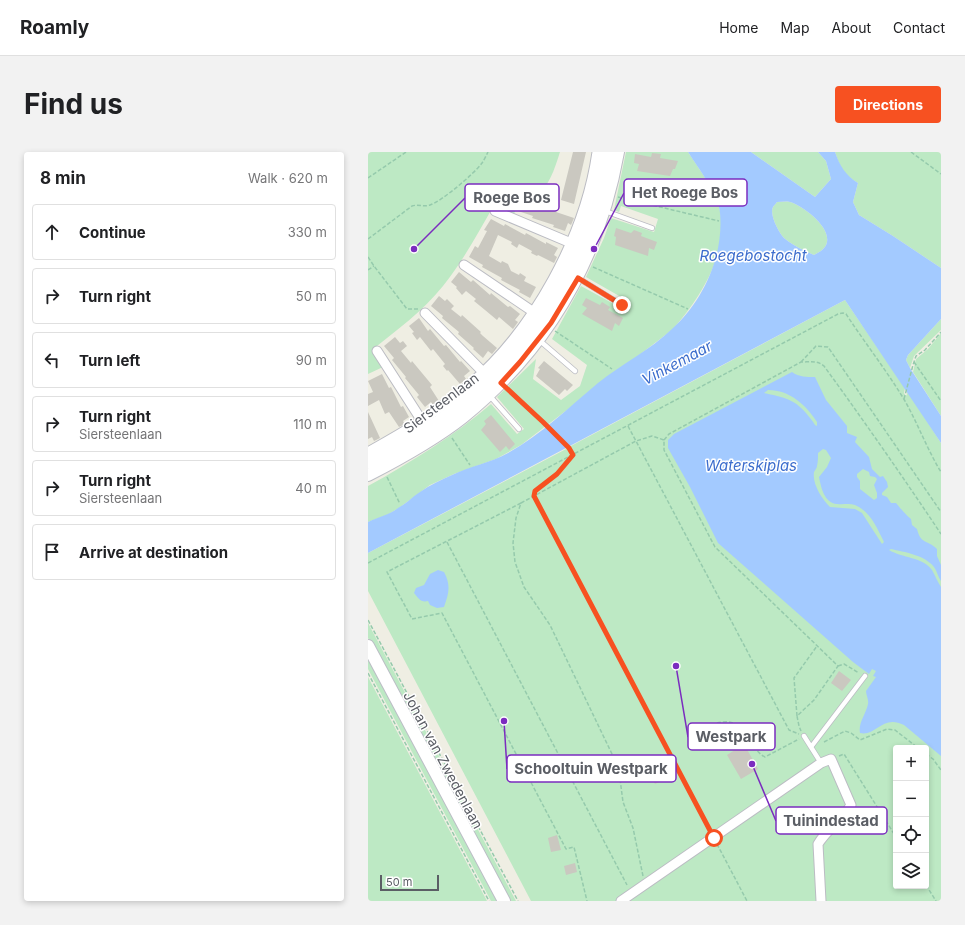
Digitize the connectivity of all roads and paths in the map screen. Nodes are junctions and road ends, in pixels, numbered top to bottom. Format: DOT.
graph roads {
  1 [pos="406,152"];
  2 [pos="488,152"];
  3 [pos="597,152"];
  4 [pos="607,152"];
  5 [pos="618,152"];
  6 [pos="911,152"];
  7 [pos="941,174"];
  8 [pos="368,178"];
  9 [pos="614,196"];
  10 [pos="495,211"];
  11 [pos="605,211"];
  12 [pos="719,221"];
  13 [pos="652,228"];
  14 [pos="368,239"];
  15 [pos="571,243"];
  16 [pos="368,257"];
  17 [pos="464,265"];
  18 [pos="589,265"];
  19 [pos="374,266"];
  20 [pos="368,270"];
  21 [pos="578,278"];
  22 [pos="622,305"];
  23 [pos="688,309"];
  24 [pos="425,313"];
  25 [pos="537,314"];
  26 [pos="551,326"];
  27 [pos="941,332"];
  28 [pos="538,339"];
  29 [pos="377,351"];
  30 [pos="801,362"];
  31 [pos="914,362"];
  32 [pos="612,369"];
  33 [pos="575,371"];
  34 [pos="483,372"];
  35 [pos="501,383"];
  36 [pos="489,395"];
  37 [pos="904,399"];
  38 [pos="941,401"];
  39 [pos="422,421"];
  40 [pos="628,425"];
  41 [pos="519,429"];
  42 [pos="445,430"];
  43 [pos="664,440"];
  44 [pos="636,441"];
  45 [pos="368,452"];
  46 [pos="573,455"];
  47 [pos="470,464"];
  48 [pos="372,469"];
  49 [pos="941,472"];
  50 [pos="534,496"];
  51 [pos="521,503"];
  52 [pos="400,504"];
  53 [pos="941,512"];
  54 [pos="941,534"];
  55 [pos="447,542"];
  56 [pos="368,563"];
  57 [pos="368,620"];
  58 [pos="368,646"];
  59 [pos="817,646"];
  60 [pos="838,666"];
  61 [pos="368,673"];
  62 [pos="865,676"];
  63 [pos="798,716"];
  64 [pos="717,722"];
  65 [pos="804,736"];
  66 [pos="914,745"];
  67 [pos="811,747"];
  68 [pos="929,756"];
  69 [pos="831,759"];
  70 [pos="821,763"];
  71 [pos="941,770"];
  72 [pos="893,832"];
  73 [pos="714,838"];
  74 [pos="643,876"];
  75 [pos="928,889"];
  76 [pos="632,894"];
  77 [pos="489,901"];
  78 [pos="504,901"];
  79 [pos="518,901"];
  80 [pos="588,901"];
  81 [pos="621,901"];
  82 [pos="747,901"];
  83 [pos="821,901"];
  84 [pos="936,901"];
  1 -- 8 [label="path"];
  2 -- 14 [label="path"];
  3 -- 15 [label="street, Siersteenlaan"];
  4 -- 25 [label="main road, Siersteenlaan"];
  5 -- 11 [label="main road, Siersteenlaan"];
  6 -- 7 [label="path"];
  9 -- 12 [label="path"];
  10 -- 15 [label="street"];
  11 -- 13 [label="lane"];
  11 -- 21 [label="main road, Siersteenlaan"];
  15 -- 25 [label="street, Siersteenlaan"];
  16 -- 19 [label="path"];
  17 -- 25 [label="street"];
  18 -- 23 [label="path"];
  19 -- 20 [label="path"];
  19 -- 24 [label="path"];
  21 -- 22 [label="lane"];
  21 -- 26 [label="main road, Siersteenlaan"];
  24 -- 34 [label="street"];
  25 -- 26 [label="street"];
  25 -- 34 [label="street, Siersteenlaan"];
  25 -- 48 [label="main road, Siersteenlaan"];
  26 -- 28 [label="main road, Siersteenlaan"];
  26 -- 32 [label="path"];
  27 -- 31 [label="path"];
  28 -- 33 [label="lane"];
  28 -- 35 [label="main road, Siersteenlaan"];
  29 -- 39 [label="street"];
  30 -- 43 [label="path"];
  30 -- 53 [label="path"];
  30 -- 54 [label="path"];
  31 -- 37 [label="path"];
  31 -- 38 [label="path"];
  34 -- 39 [label="street, Siersteenlaan"];
  35 -- 36 [label="main road, Siersteenlaan"];
  35 -- 46 [label="path"];
  36 -- 41 [label="lane, Siersteenlaan"];
  36 -- 42 [label="main road, Siersteenlaan"];
  37 -- 40 [label="path"];
  37 -- 49 [label="path"];
  39 -- 45 [label="street, Siersteenlaan"];
  40 -- 44 [label="path"];
  40 -- 46 [label="path"];
  42 -- 47 [label="path"];
  42 -- 48 [label="main road, Siersteenlaan"];
  43 -- 44 [label="path"];
  43 -- 59 [label="path"];
  44 -- 50 [label="path"];
  44 -- 65 [label="path"];
  46 -- 50 [label="path"];
  46 -- 56 [label="path"];
  48 -- 52 [label="path"];
  50 -- 51 [label="path"];
  50 -- 73 [label="path"];
  51 -- 55 [label="path"];
  51 -- 74 [label="path"];
  55 -- 76 [label="path"];
  55 -- 80 [label="path"];
  57 -- 79 [label="path, Johan van Zwedenlaan"];
  58 -- 78 [label="main road, Johan van Zwedenlaan"];
  59 -- 60 [label="path"];
  59 -- 63 [label="path"];
  60 -- 62 [label="path"];
  60 -- 63 [label="path"];
  61 -- 77 [label="path, Johan van Zwedenlaan"];
  62 -- 67 [label="lane"];
  63 -- 65 [label="path"];
  64 -- 65 [label="path"];
  65 -- 67 [label="lane"];
  66 -- 67 [label="path"];
  67 -- 70 [label="lane"];
  68 -- 71 [label="path"];
  69 -- 70 [label="street"];
  69 -- 72 [label="path"];
  69 -- 83 [label="street"];
  70 -- 73 [label="street"];
  73 -- 76 [label="street"];
  73 -- 82 [label="path"];
  75 -- 84 [label="path"];
  76 -- 81 [label="street"];
}
